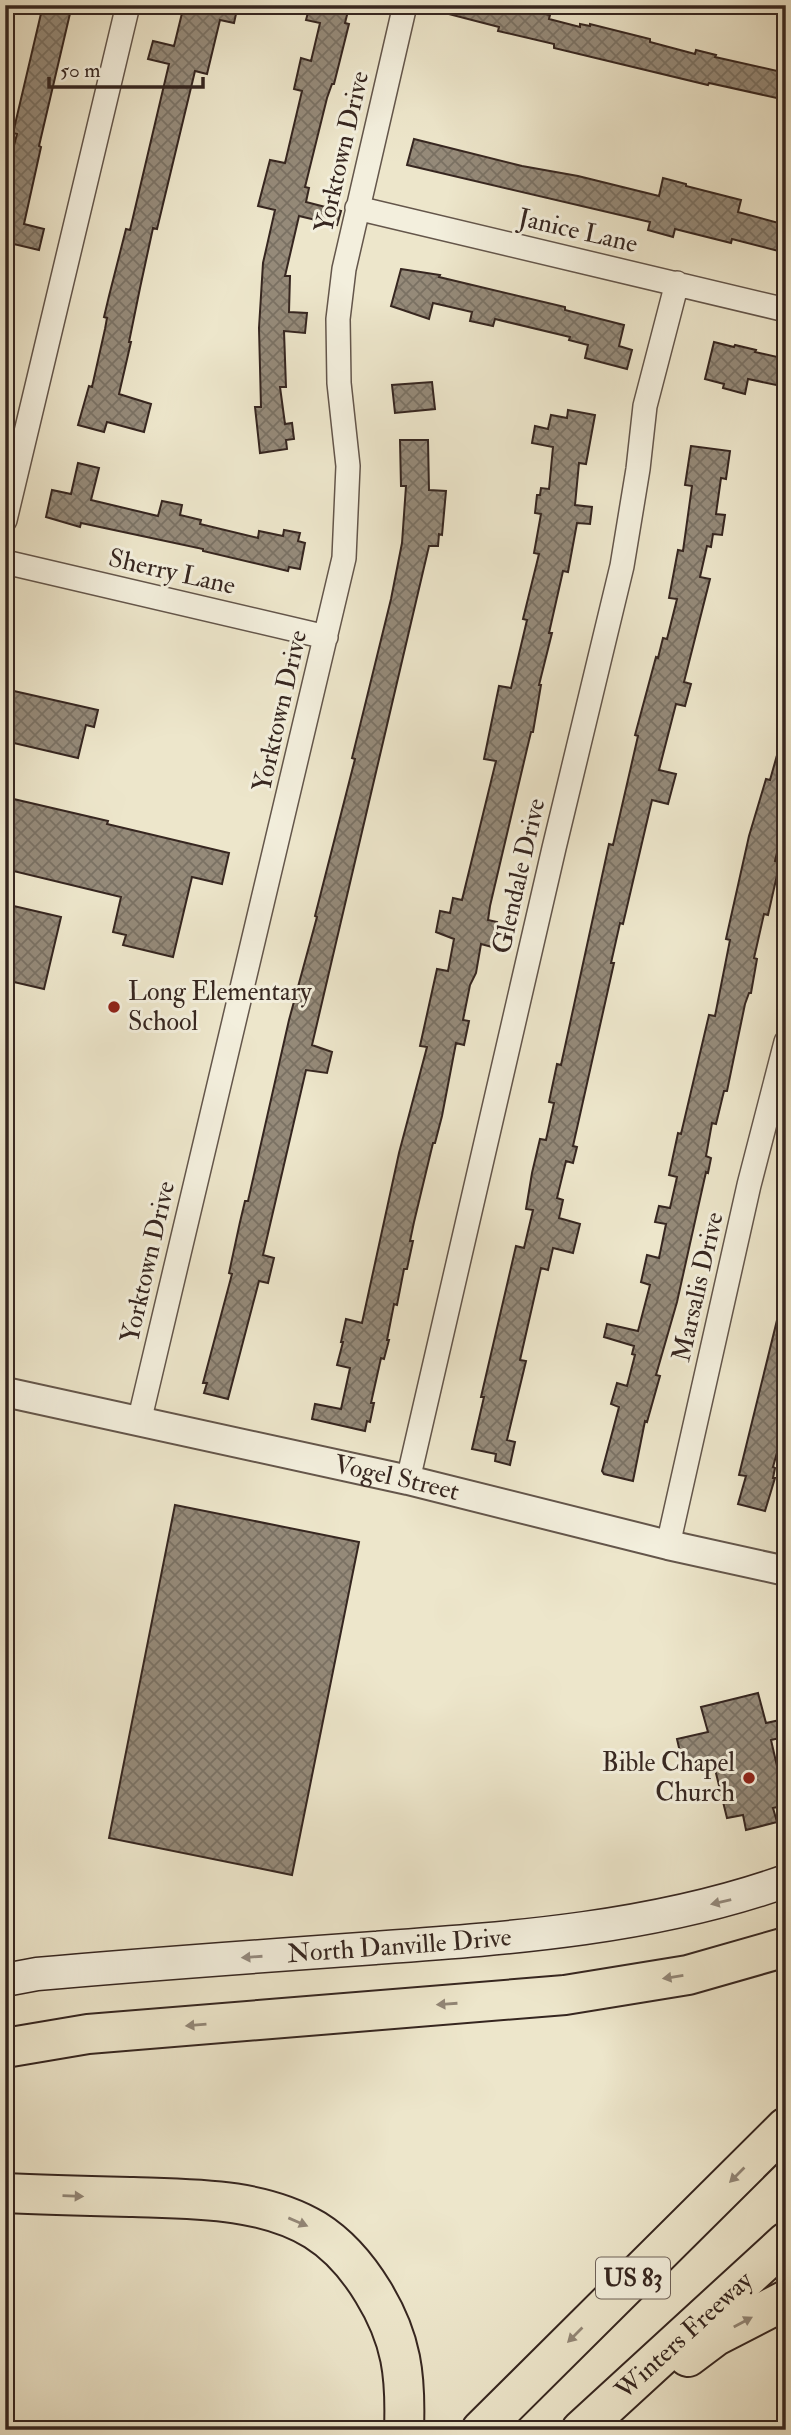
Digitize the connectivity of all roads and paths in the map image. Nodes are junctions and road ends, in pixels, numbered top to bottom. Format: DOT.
graph roads {
  1 [pos="128,5"];
  2 [pos="405,5"];
  3 [pos="357,208"];
  4 [pos="677,283"];
  5 [pos="786,310"];
  6 [pos="5,520"];
  7 [pos="5,562"];
  8 [pos="326,637"];
  9 [pos="786,1042"];
  10 [pos="5,1392"];
  11 [pos="139,1422"];
  12 [pos="408,1480"];
  13 [pos="668,1545"];
  14 [pos="786,1571"];
  15 [pos="786,1881"];
  16 [pos="786,1947"];
  17 [pos="5,1980"];
  18 [pos="5,2048"];
  19 [pos="786,2127"];
  20 [pos="5,2193"];
  21 [pos="786,2242"];
  22 [pos="786,2300"];
  23 [pos="404,2430"];
  24 [pos="481,2430"];
  25 [pos="584,2430"];
  1 -- 6 [label="street"];
  2 -- 3 [label="street, Yorktown Drive"];
  3 -- 4 [label="street, Janice Lane"];
  3 -- 8 [label="street, Yorktown Drive"];
  4 -- 5 [label="street, Janice Lane"];
  4 -- 12 [label="street, Glendale Drive"];
  7 -- 8 [label="street, Sherry Lane"];
  8 -- 11 [label="street, Yorktown Drive"];
  9 -- 13 [label="street, Marsalis Drive"];
  10 -- 11 [label="street, Vogel Street"];
  11 -- 12 [label="street, Vogel Street"];
  12 -- 13 [label="street, Vogel Street"];
  13 -- 14 [label="street, Vogel Street"];
  15 -- 17 [label="main road, North Danville Drive, one-way"];
  16 -- 18 [label="highway, one-way"];
  19 -- 24 [label="highway, US 83, one-way"];
  20 -- 23 [label="highway, one-way"];
  21 -- 25 [label="highway, Winters Freeway / US 83"];
  25 -- 22 [label="highway, one-way"];
}
